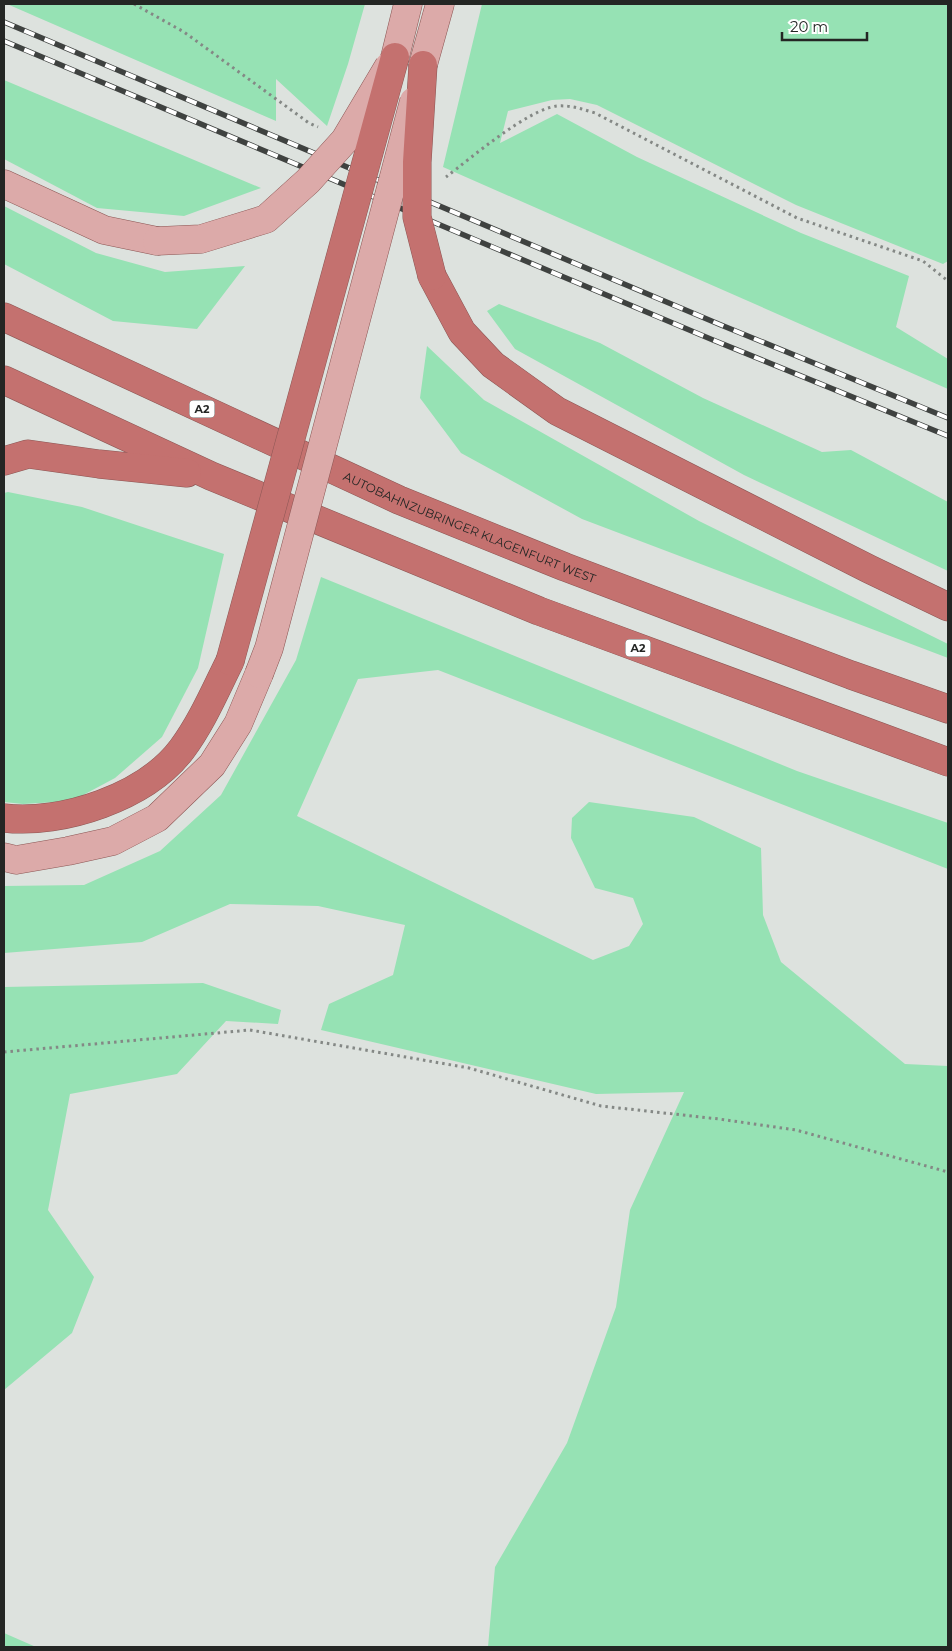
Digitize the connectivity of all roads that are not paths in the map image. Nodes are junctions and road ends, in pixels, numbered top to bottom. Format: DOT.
graph roads {
  1 [pos="406,11"];
  2 [pos="437,15"];
  3 [pos="394,56"];
  4 [pos="423,65"];
  5 [pos="4,184"];
  6 [pos="4,317"];
  7 [pos="4,380"];
  8 [pos="4,461"];
  9 [pos="211,476"];
  10 [pos="948,607"];
  11 [pos="948,708"];
  12 [pos="948,762"];
  13 [pos="4,818"];
  14 [pos="4,857"];
  1 -- 3 [label="main road"];
  2 -- 4 [label="main road"];
  3 -- 5 [label="main road, bridge"];
  3 -- 13 [label="highway, bridge"];
  4 -- 10 [label="highway, bridge"];
  4 -- 14 [label="main road, bridge"];
  6 -- 11 [label="highway, AUTOBAHNZUBRINGER KLAGENFURT WEST / A2"];
  7 -- 9 [label="highway, A2"];
  8 -- 9 [label="highway"];
  9 -- 12 [label="highway, A2"];
}
